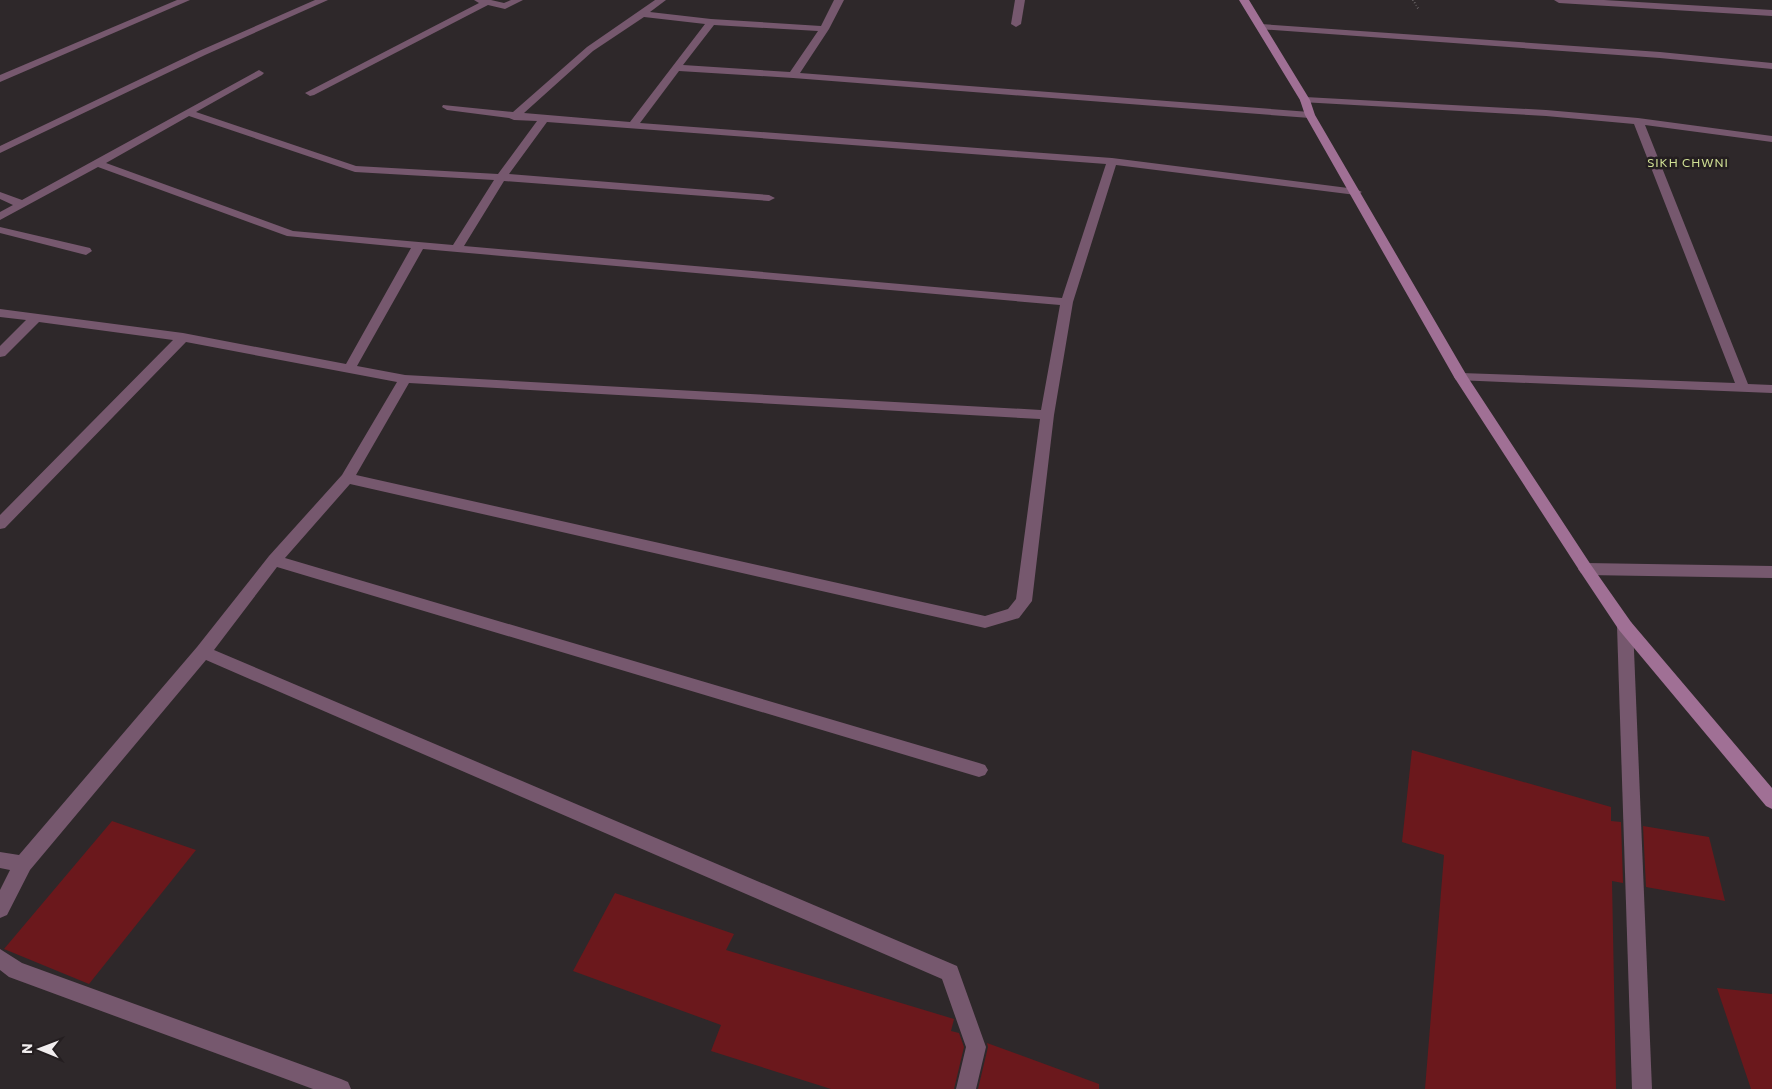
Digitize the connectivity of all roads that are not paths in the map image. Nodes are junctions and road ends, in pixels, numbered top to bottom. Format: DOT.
graph roads {
  1 [pos="185,0"];
  2 [pos="323,0"];
  3 [pos="518,0"];
  4 [pos="660,0"];
  5 [pos="839,0"];
  6 [pos="1020,0"];
  7 [pos="1244,0"];
  8 [pos="1559,0"];
  9 [pos="482,1"];
  10 [pos="1772,13"];
  11 [pos="642,14"];
  12 [pos="711,22"];
  13 [pos="1016,24"];
  14 [pos="1261,28"];
  15 [pos="824,29"];
  16 [pos="1772,66"];
  17 [pos="676,68"];
  18 [pos="259,73"];
  19 [pos="793,75"];
  20 [pos="0,79"];
  21 [pos="310,93"];
  22 [pos="1306,100"];
  23 [pos="447,107"];
  24 [pos="189,113"];
  25 [pos="1310,115"];
  26 [pos="514,116"];
  27 [pos="544,120"];
  28 [pos="1638,121"];
  29 [pos="632,126"];
  30 [pos="1772,140"];
  31 [pos="0,150"];
  32 [pos="1112,161"];
  33 [pos="98,163"];
  34 [pos="501,176"];
  35 [pos="1356,192"];
  36 [pos="0,195"];
  37 [pos="769,198"];
  38 [pos="23,205"];
  39 [pos="0,217"];
  40 [pos="0,230"];
  41 [pos="419,245"];
  42 [pos="456,248"];
  43 [pos="86,251"];
  44 [pos="1067,302"];
  45 [pos="0,313"];
  46 [pos="36,318"];
  47 [pos="183,336"];
  48 [pos="0,353"];
  49 [pos="349,369"];
  50 [pos="1462,377"];
  51 [pos="405,380"];
  52 [pos="1743,387"];
  53 [pos="1772,389"];
  54 [pos="1047,415"];
  55 [pos="347,478"];
  56 [pos="0,524"];
  57 [pos="274,560"];
  58 [pos="1586,569"];
  59 [pos="1772,572"];
  60 [pos="1625,626"];
  61 [pos="203,652"];
  62 [pos="979,770"];
  63 [pos="1772,801"];
  64 [pos="0,860"];
  65 [pos="23,864"];
  66 [pos="0,909"];
  67 [pos="0,958"];
  68 [pos="340,1089"];
  69 [pos="966,1089"];
  70 [pos="1642,1089"];
  1 -- 20 [label="street"];
  2 -- 31 [label="street"];
  3 -- 9 [label="street"];
  4 -- 11 [label="street"];
  5 -- 15 [label="street"];
  6 -- 13 [label="street"];
  7 -- 14 [label="main road"];
  8 -- 10 [label="street"];
  9 -- 21 [label="street"];
  11 -- 12 [label="street"];
  11 -- 26 [label="street"];
  12 -- 15 [label="street"];
  12 -- 17 [label="street"];
  14 -- 16 [label="street"];
  14 -- 22 [label="main road"];
  15 -- 19 [label="street"];
  17 -- 19 [label="street"];
  17 -- 29 [label="street"];
  18 -- 24 [label="street"];
  19 -- 25 [label="street"];
  22 -- 25 [label="main road"];
  22 -- 28 [label="street"];
  23 -- 26 [label="street"];
  24 -- 33 [label="street"];
  24 -- 34 [label="street"];
  25 -- 35 [label="main road"];
  26 -- 27 [label="street"];
  27 -- 29 [label="street"];
  27 -- 34 [label="street"];
  28 -- 30 [label="street"];
  28 -- 52 [label="street"];
  29 -- 32 [label="street"];
  32 -- 35 [label="street"];
  32 -- 44 [label="street"];
  33 -- 38 [label="street"];
  33 -- 41 [label="street"];
  34 -- 37 [label="street"];
  34 -- 42 [label="street"];
  35 -- 50 [label="main road"];
  36 -- 38 [label="street"];
  38 -- 39 [label="street"];
  40 -- 43 [label="street"];
  41 -- 42 [label="street"];
  41 -- 49 [label="street"];
  42 -- 44 [label="street"];
  44 -- 54 [label="street"];
  45 -- 46 [label="street"];
  46 -- 47 [label="street"];
  46 -- 48 [label="street"];
  47 -- 49 [label="street"];
  47 -- 56 [label="street"];
  49 -- 51 [label="street"];
  50 -- 52 [label="street"];
  50 -- 58 [label="main road"];
  51 -- 54 [label="street"];
  51 -- 55 [label="street"];
  52 -- 53 [label="street"];
  54 -- 55 [label="street"];
  55 -- 57 [label="street"];
  57 -- 61 [label="street"];
  57 -- 62 [label="street"];
  58 -- 59 [label="street"];
  58 -- 60 [label="main road"];
  60 -- 63 [label="main road"];
  60 -- 70 [label="street"];
  61 -- 65 [label="street"];
  61 -- 69 [label="street"];
  64 -- 65 [label="street"];
  65 -- 66 [label="street"];
  67 -- 68 [label="street"];
}
